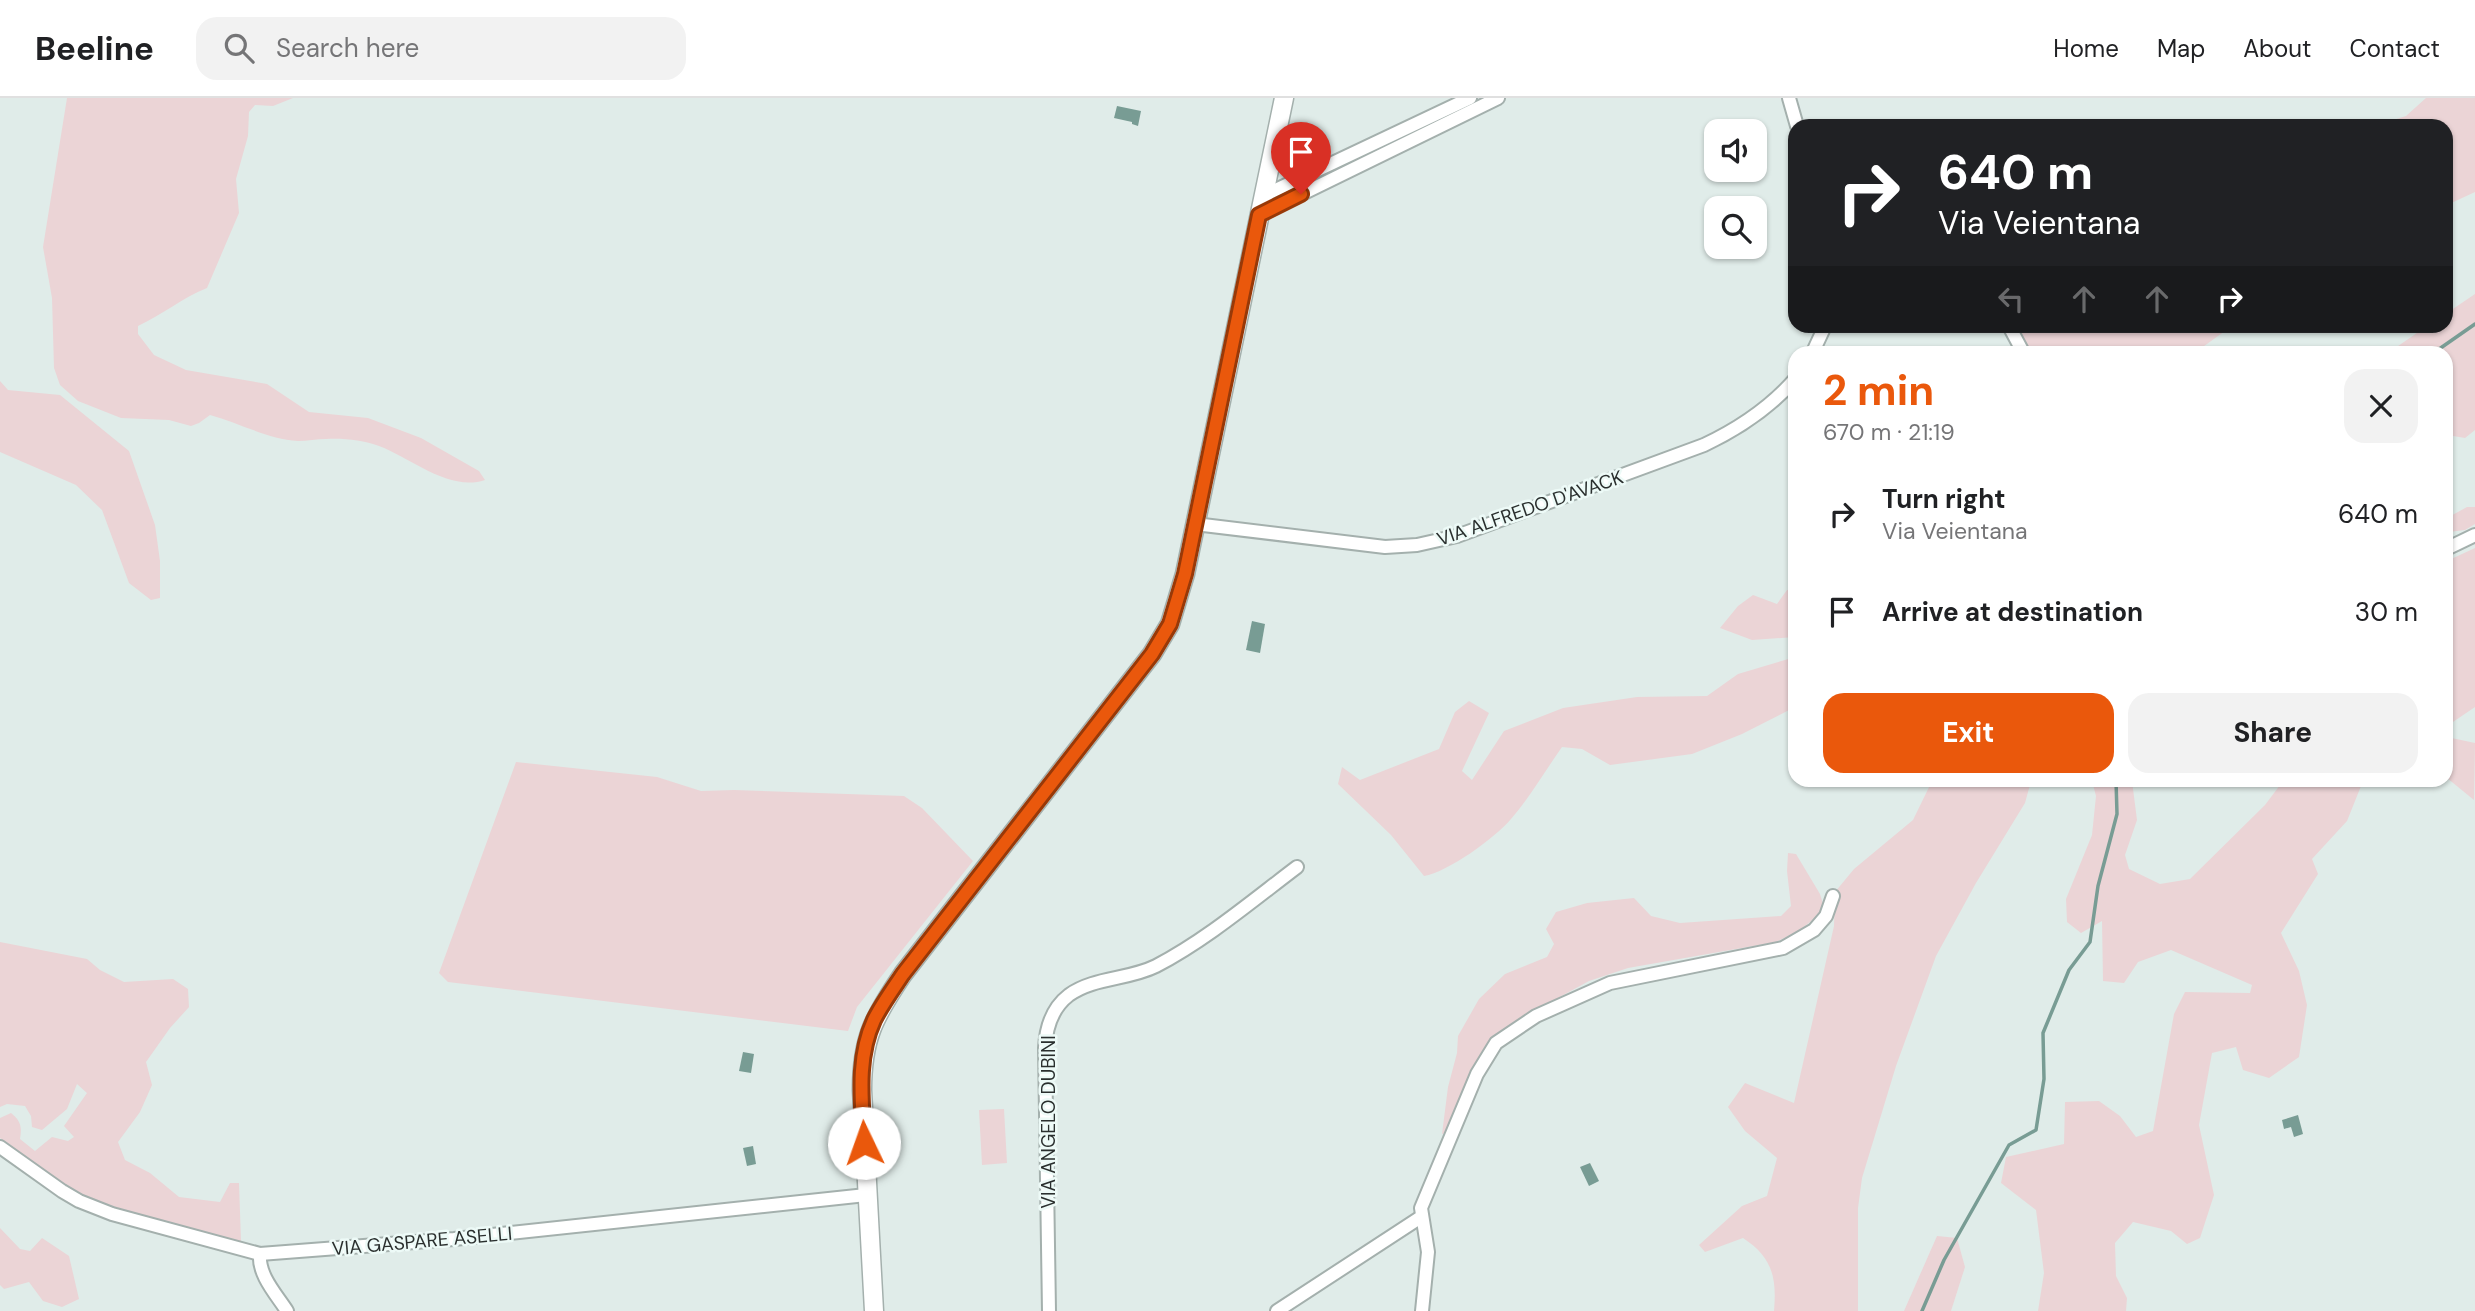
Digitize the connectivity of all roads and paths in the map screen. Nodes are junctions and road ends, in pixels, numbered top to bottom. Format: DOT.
graph roads {
  1 [pos="1284,98"];
  2 [pos="1470,98"];
  3 [pos="1498,98"];
  4 [pos="1788,98"];
  5 [pos="1795,119"];
  6 [pos="1263,196"];
  7 [pos="1259,215"];
  8 [pos="1788,385"];
  9 [pos="1195,524"];
  10 [pos="2475,535"];
  11 [pos="2453,546"];
  12 [pos="1297,867"];
  13 [pos="1833,896"];
  14 [pos="0,1147"];
  15 [pos="866,1195"];
  16 [pos="1421,1217"];
  17 [pos="260,1254"];
  18 [pos="288,1311"];
  19 [pos="874,1311"];
  20 [pos="1049,1311"];
  21 [pos="1277,1311"];
  22 [pos="1422,1311"];
  1 -- 6 [label="street"];
  2 -- 6 [label="street"];
  3 -- 7 [label="street"];
  4 -- 5 [label="street"];
  6 -- 7 [label="street"];
  7 -- 9 [label="street"];
  8 -- 9 [label="street, VIA ALFREDO D'AVACK"];
  9 -- 15 [label="street"];
  10 -- 11 [label="street"];
  12 -- 20 [label="street, VIA ANGELO DUBINI"];
  13 -- 16 [label="street"];
  14 -- 17 [label="street, VIA GASPARE ASELLI"];
  15 -- 17 [label="street, VIA GASPARE ASELLI"];
  15 -- 19 [label="street"];
  16 -- 21 [label="street"];
  16 -- 22 [label="street"];
  17 -- 18 [label="street"];
}
